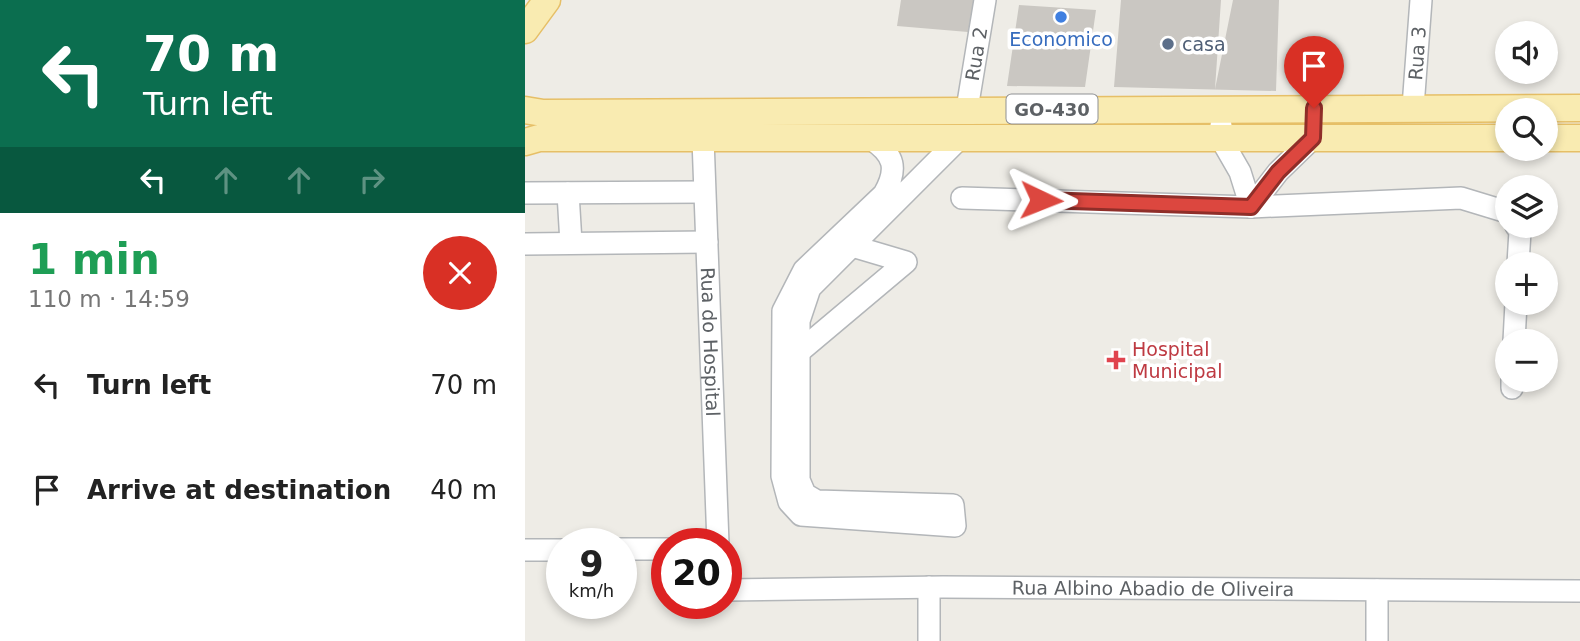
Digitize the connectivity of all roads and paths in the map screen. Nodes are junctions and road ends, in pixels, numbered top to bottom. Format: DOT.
graph roads {
  1 [pos="529,0"];
  2 [pos="547,0"];
  3 [pos="985,0"];
  4 [pos="1421,0"];
  5 [pos="525,5"];
  6 [pos="525,30"];
  7 [pos="1413,107"];
  8 [pos="1209,108"];
  9 [pos="1314,108"];
  10 [pos="1580,108"];
  11 [pos="967,109"];
  12 [pos="525,110"];
  13 [pos="960,138"];
  14 [pos="1313,138"];
  15 [pos="1495,138"];
  16 [pos="1558,138"];
  17 [pos="1580,138"];
  18 [pos="703,139"];
  19 [pos="871,139"];
  20 [pos="1209,139"];
  21 [pos="525,142"];
  22 [pos="704,192"];
  23 [pos="525,193"];
  24 [pos="568,193"];
  25 [pos="963,198"];
  26 [pos="1251,207"];
  27 [pos="1495,208"];
  28 [pos="707,242"];
  29 [pos="571,243"];
  30 [pos="525,244"];
  31 [pos="852,246"];
  32 [pos="799,352"];
  33 [pos="717,528"];
  34 [pos="525,550"];
  35 [pos="546,550"];
  36 [pos="929,587"];
  37 [pos="742,590"];
  38 [pos="1377,590"];
  39 [pos="1580,591"];
  40 [pos="929,641"];
  41 [pos="1377,641"];
  1 -- 5 [label="main road"];
  2 -- 6 [label="main road"];
  3 -- 11 [label="street, Rua 2"];
  4 -- 7 [label="street, Rua 3"];
  7 -- 9 [label="main road, GO-430"];
  7 -- 10 [label="main road, GO-430"];
  8 -- 9 [label="main road, GO-430"];
  8 -- 11 [label="main road, GO-430"];
  8 -- 20 [label="main road"];
  9 -- 14 [label="street"];
  11 -- 12 [label="main road, GO-430"];
  13 -- 19 [label="main road, GO-430"];
  13 -- 20 [label="main road, GO-430"];
  13 -- 31 [label="street"];
  14 -- 15 [label="main road, GO-430"];
  14 -- 20 [label="main road, GO-430"];
  14 -- 26 [label="street"];
  16 -- 17 [label="main road"];
  18 -- 19 [label="main road, GO-430"];
  18 -- 21 [label="main road, GO-430"];
  18 -- 22 [label="street, Rua do Hospital"];
  19 -- 32 [label="street"];
  20 -- 26 [label="street"];
  22 -- 24 [label="street"];
  22 -- 28 [label="street, Rua do Hospital"];
  23 -- 24 [label="street"];
  24 -- 29 [label="street"];
  25 -- 26 [label="street"];
  26 -- 27 [label="street"];
  28 -- 29 [label="street"];
  28 -- 33 [label="street, Rua do Hospital"];
  29 -- 30 [label="street"];
  31 -- 32 [label="street"];
  31 -- 32 [label="street"];
  34 -- 35 [label="street"];
  36 -- 37 [label="street, Rua Albino Abadio de Oliveira"];
  36 -- 38 [label="street, Rua Albino Abadio de Oliveira"];
  36 -- 40 [label="street"];
  38 -- 39 [label="street, Rua Albino Abadio de Oliveira"];
  38 -- 41 [label="street"];
}
